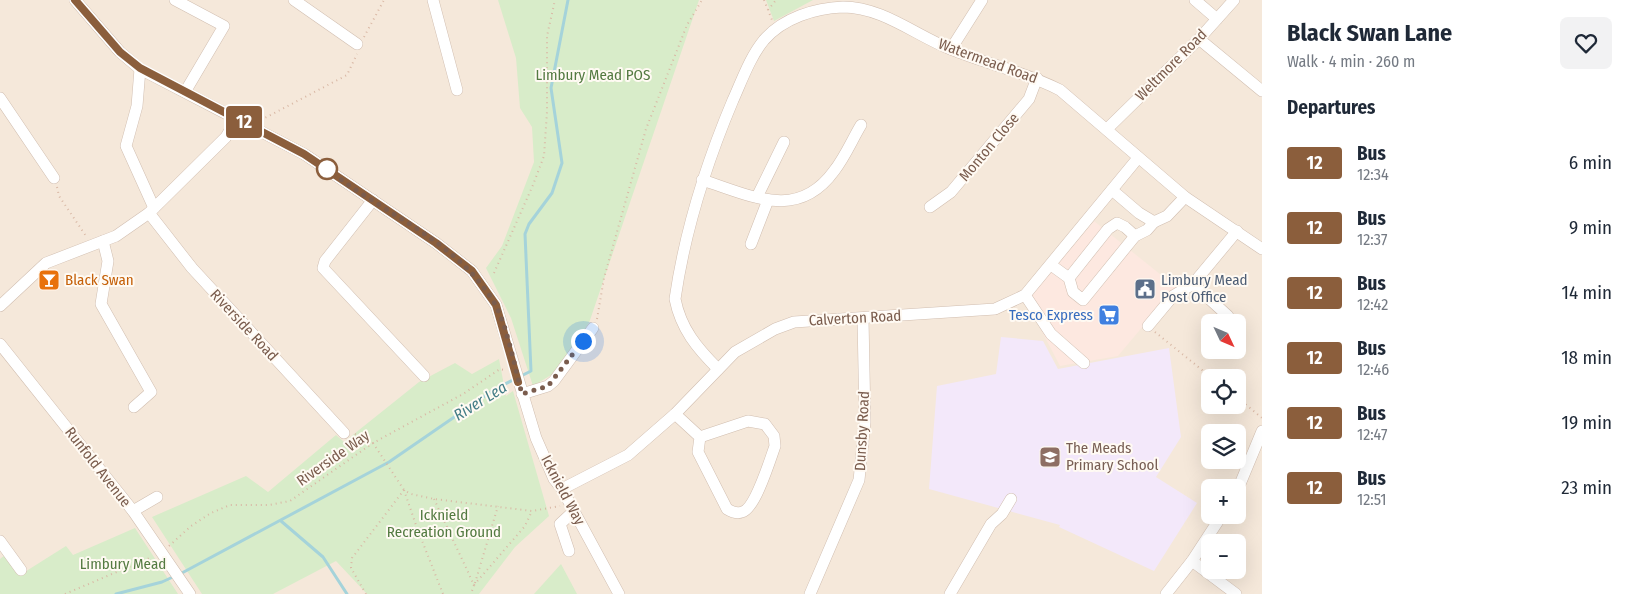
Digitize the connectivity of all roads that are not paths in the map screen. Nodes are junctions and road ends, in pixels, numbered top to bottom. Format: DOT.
graph roads {
  1 [pos="175,0"];
  2 [pos="294,0"];
  3 [pos="432,0"];
  4 [pos="982,0"];
  5 [pos="1195,0"];
  6 [pos="1234,0"];
  7 [pos="78,1"];
  8 [pos="822,5"];
  9 [pos="1217,19"];
  10 [pos="1199,39"];
  11 [pos="357,44"];
  12 [pos="951,49"];
  13 [pos="140,68"];
  14 [pos="1037,78"];
  15 [pos="458,90"];
  16 [pos="1262,91"];
  17 [pos="185,92"];
  18 [pos="0,98"];
  19 [pos="237,118"];
  20 [pos="861,125"];
  21 [pos="1107,129"];
  22 [pos="784,142"];
  23 [pos="1138,158"];
  24 [pos="54,178"];
  25 [pos="702,180"];
  26 [pos="1112,190"];
  27 [pos="1185,197"];
  28 [pos="762,199"];
  29 [pos="373,200"];
  30 [pos="930,207"];
  31 [pos="152,211"];
  32 [pos="1154,222"];
  33 [pos="1237,231"];
  34 [pos="1135,236"];
  35 [pos="97,243"];
  36 [pos="751,244"];
  37 [pos="1262,249"];
  38 [pos="1051,265"];
  39 [pos="1069,278"];
  40 [pos="1193,284"];
  41 [pos="1025,295"];
  42 [pos="0,306"];
  43 [pos="1226,314"];
  44 [pos="863,318"];
  45 [pos="1148,326"];
  46 [pos="593,328"];
  47 [pos="0,344"];
  48 [pos="1084,363"];
  49 [pos="718,369"];
  50 [pos="424,376"];
  51 [pos="522,394"];
  52 [pos="134,407"];
  53 [pos="675,414"];
  54 [pos="344,433"];
  55 [pos="1261,436"];
  56 [pos="700,437"];
  57 [pos="1242,479"];
  58 [pos="562,489"];
  59 [pos="157,497"];
  60 [pos="1011,499"];
  61 [pos="572,507"];
  62 [pos="133,511"];
  63 [pos="1216,524"];
  64 [pos="0,540"];
  65 [pos="569,551"];
  66 [pos="4,556"];
  67 [pos="1192,561"];
  68 [pos="21,570"];
  69 [pos="190,594"];
  70 [pos="619,594"];
  71 [pos="810,594"];
  72 [pos="950,594"];
  73 [pos="1166,594"];
  74 [pos="1236,594"];
  1 -- 17 [label="street"];
  2 -- 11 [label="street"];
  3 -- 15 [label="street"];
  4 -- 12 [label="street"];
  5 -- 9 [label="street"];
  6 -- 9 [label="street, Weltmore Road"];
  7 -- 13 [label="street, Icknield Way"];
  8 -- 12 [label="street, Watermead Road"];
  8 -- 25 [label="street, Watermead Road"];
  9 -- 10 [label="street, Weltmore Road"];
  10 -- 16 [label="street"];
  10 -- 21 [label="street, Weltmore Road"];
  12 -- 14 [label="street, Watermead Road"];
  13 -- 17 [label="street, Icknield Way"];
  13 -- 31 [label="street, Riverside Road"];
  14 -- 21 [label="street, Watermead Road"];
  14 -- 30 [label="street, Monton Close"];
  17 -- 19 [label="street, Icknield Way"];
  18 -- 24 [label="street"];
  19 -- 29 [label="street, Icknield Way"];
  19 -- 31 [label="street"];
  20 -- 28 [label="street"];
  21 -- 23 [label="street, Watermead Road"];
  22 -- 28 [label="street"];
  23 -- 26 [label="street, Calverton Road"];
  23 -- 27 [label="street, Watermead Road"];
  25 -- 28 [label="street"];
  25 -- 49 [label="street, Watermead Road"];
  26 -- 32 [label="street"];
  26 -- 38 [label="street, Calverton Road"];
  27 -- 32 [label="street"];
  27 -- 33 [label="street, Watermead Road"];
  28 -- 36 [label="street"];
  29 -- 50 [label="street"];
  29 -- 51 [label="street, Icknield Way"];
  31 -- 35 [label="street"];
  31 -- 54 [label="street, Riverside Road"];
  32 -- 34 [label="street"];
  33 -- 37 [label="street, Watermead Road"];
  33 -- 40 [label="street"];
  34 -- 39 [label="street"];
  34 -- 39 [label="street"];
  35 -- 42 [label="street"];
  35 -- 52 [label="street"];
  38 -- 39 [label="street"];
  38 -- 41 [label="street, Calverton Road"];
  40 -- 43 [label="street"];
  40 -- 45 [label="street"];
  41 -- 44 [label="street, Calverton Road"];
  41 -- 48 [label="street"];
  44 -- 49 [label="street, Calverton Road"];
  44 -- 71 [label="street, Dunsby Road"];
  46 -- 51 [label="street"];
  47 -- 62 [label="street, Runfold Avenue"];
  49 -- 53 [label="street, Calverton Road"];
  51 -- 58 [label="street, Icknield Way"];
  53 -- 56 [label="street"];
  53 -- 58 [label="street, Calverton Road"];
  55 -- 57 [label="street"];
  56 -- 56 [label="street"];
  58 -- 61 [label="street, Icknield Way"];
  59 -- 62 [label="street"];
  60 -- 72 [label="street"];
  61 -- 65 [label="street"];
  61 -- 70 [label="street, Icknield Way"];
  62 -- 69 [label="street, Runfold Avenue"];
  63 -- 67 [label="street"];
  64 -- 66 [label="street"];
  66 -- 68 [label="street"];
  67 -- 73 [label="street"];
  67 -- 74 [label="street"];
}
